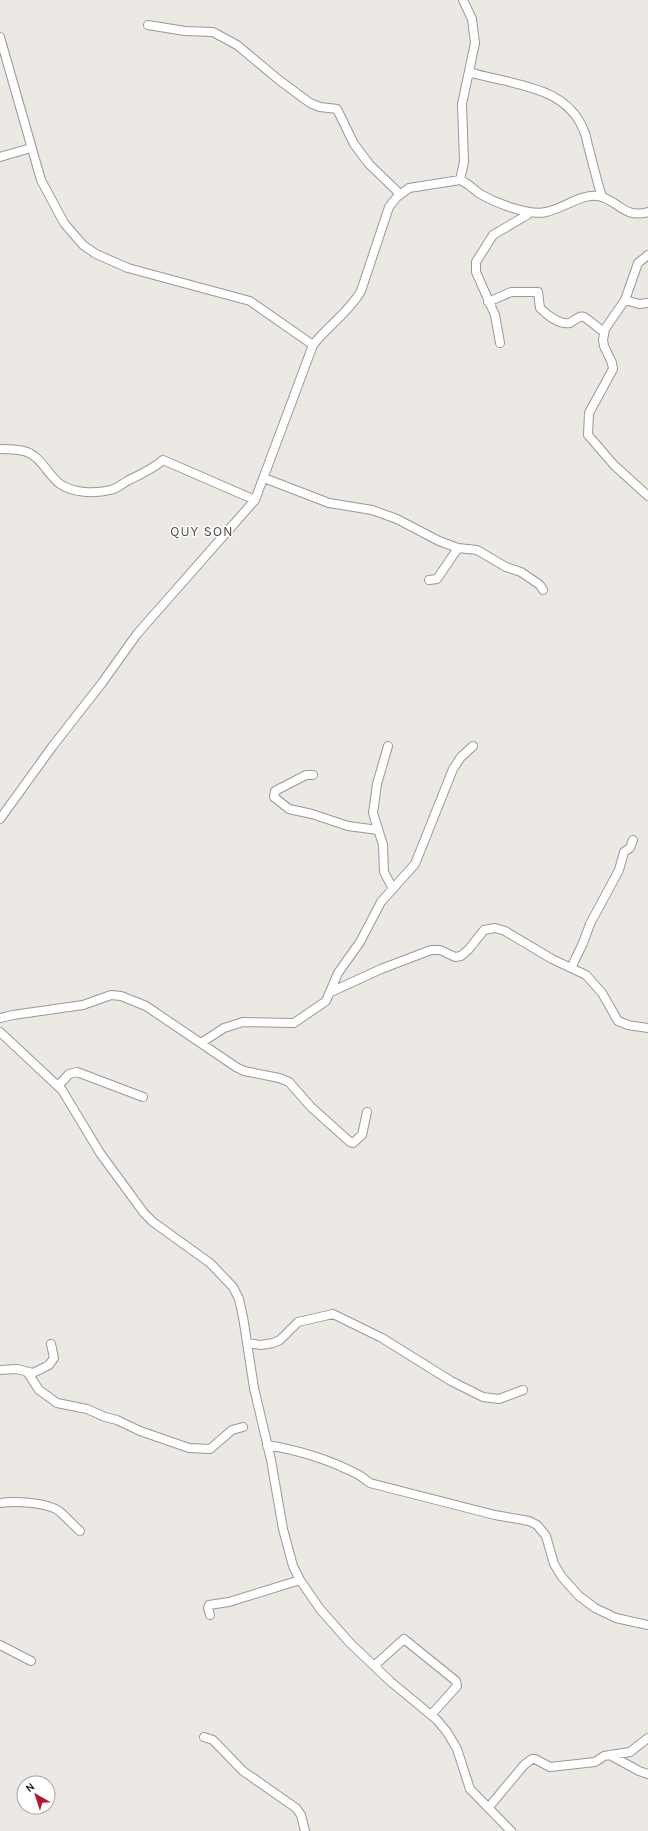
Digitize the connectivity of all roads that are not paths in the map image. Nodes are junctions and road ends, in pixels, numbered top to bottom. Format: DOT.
graph roads {
  1 [pos="463,0"];
  2 [pos="148,25"];
  3 [pos="0,37"];
  4 [pos="469,72"];
  5 [pos="31,148"];
  6 [pos="0,157"];
  7 [pos="460,180"];
  8 [pos="400,194"];
  9 [pos="602,197"];
  10 [pos="524,211"];
  11 [pos="648,212"];
  12 [pos="648,255"];
  13 [pos="625,300"];
  14 [pos="488,302"];
  15 [pos="648,303"];
  16 [pos="604,332"];
  17 [pos="500,343"];
  18 [pos="313,345"];
  19 [pos="0,449"];
  20 [pos="264,478"];
  21 [pos="648,496"];
  22 [pos="255,500"];
  23 [pos="458,548"];
  24 [pos="429,580"];
  25 [pos="543,590"];
  26 [pos="388,746"];
  27 [pos="474,746"];
  28 [pos="313,775"];
  29 [pos="0,819"];
  30 [pos="378,830"];
  31 [pos="634,840"];
  32 [pos="393,889"];
  33 [pos="571,968"];
  34 [pos="331,992"];
  35 [pos="0,1018"];
  36 [pos="648,1028"];
  37 [pos="0,1032"];
  38 [pos="201,1043"];
  39 [pos="58,1086"];
  40 [pos="143,1097"];
  41 [pos="367,1112"];
  42 [pos="246,1343"];
  43 [pos="51,1344"];
  44 [pos="0,1370"];
  45 [pos="28,1373"];
  46 [pos="523,1390"];
  47 [pos="243,1428"];
  48 [pos="267,1445"];
  49 [pos="0,1504"];
  50 [pos="80,1531"];
  51 [pos="300,1580"];
  52 [pos="210,1616"];
  53 [pos="648,1625"];
  54 [pos="0,1645"];
  55 [pos="31,1661"];
  56 [pos="374,1666"];
  57 [pos="431,1715"];
  58 [pos="204,1737"];
  59 [pos="648,1738"];
  60 [pos="610,1755"];
  61 [pos="648,1774"];
  62 [pos="489,1807"];
  63 [pos="305,1831"];
  64 [pos="512,1831"];
  1 -- 4 [label="street"];
  2 -- 8 [label="street"];
  3 -- 5 [label="street"];
  4 -- 7 [label="street"];
  4 -- 9 [label="street"];
  5 -- 6 [label="street"];
  5 -- 18 [label="street"];
  7 -- 8 [label="street"];
  7 -- 10 [label="street"];
  8 -- 18 [label="street"];
  9 -- 10 [label="street"];
  9 -- 11 [label="street"];
  10 -- 14 [label="street"];
  12 -- 13 [label="street"];
  13 -- 15 [label="street"];
  13 -- 16 [label="street"];
  14 -- 16 [label="street"];
  14 -- 17 [label="street"];
  16 -- 21 [label="street"];
  18 -- 20 [label="street"];
  19 -- 22 [label="street"];
  20 -- 22 [label="street"];
  20 -- 23 [label="street"];
  22 -- 29 [label="street"];
  23 -- 24 [label="street"];
  23 -- 25 [label="street"];
  26 -- 30 [label="street"];
  27 -- 32 [label="street"];
  28 -- 30 [label="street"];
  30 -- 32 [label="street"];
  31 -- 33 [label="street"];
  32 -- 34 [label="street"];
  33 -- 34 [label="street"];
  33 -- 36 [label="street"];
  34 -- 38 [label="street"];
  35 -- 38 [label="street"];
  37 -- 39 [label="street"];
  38 -- 41 [label="street"];
  39 -- 40 [label="street"];
  39 -- 42 [label="street"];
  42 -- 46 [label="street"];
  42 -- 48 [label="street"];
  43 -- 45 [label="street"];
  44 -- 45 [label="street"];
  45 -- 47 [label="street"];
  48 -- 51 [label="street"];
  48 -- 53 [label="street"];
  49 -- 50 [label="street"];
  51 -- 52 [label="street"];
  51 -- 56 [label="street"];
  54 -- 55 [label="street"];
  56 -- 57 [label="street"];
  56 -- 57 [label="street"];
  57 -- 62 [label="street"];
  58 -- 63 [label="street"];
  59 -- 60 [label="street"];
  60 -- 61 [label="street"];
  60 -- 62 [label="street"];
  62 -- 64 [label="street"];
}
